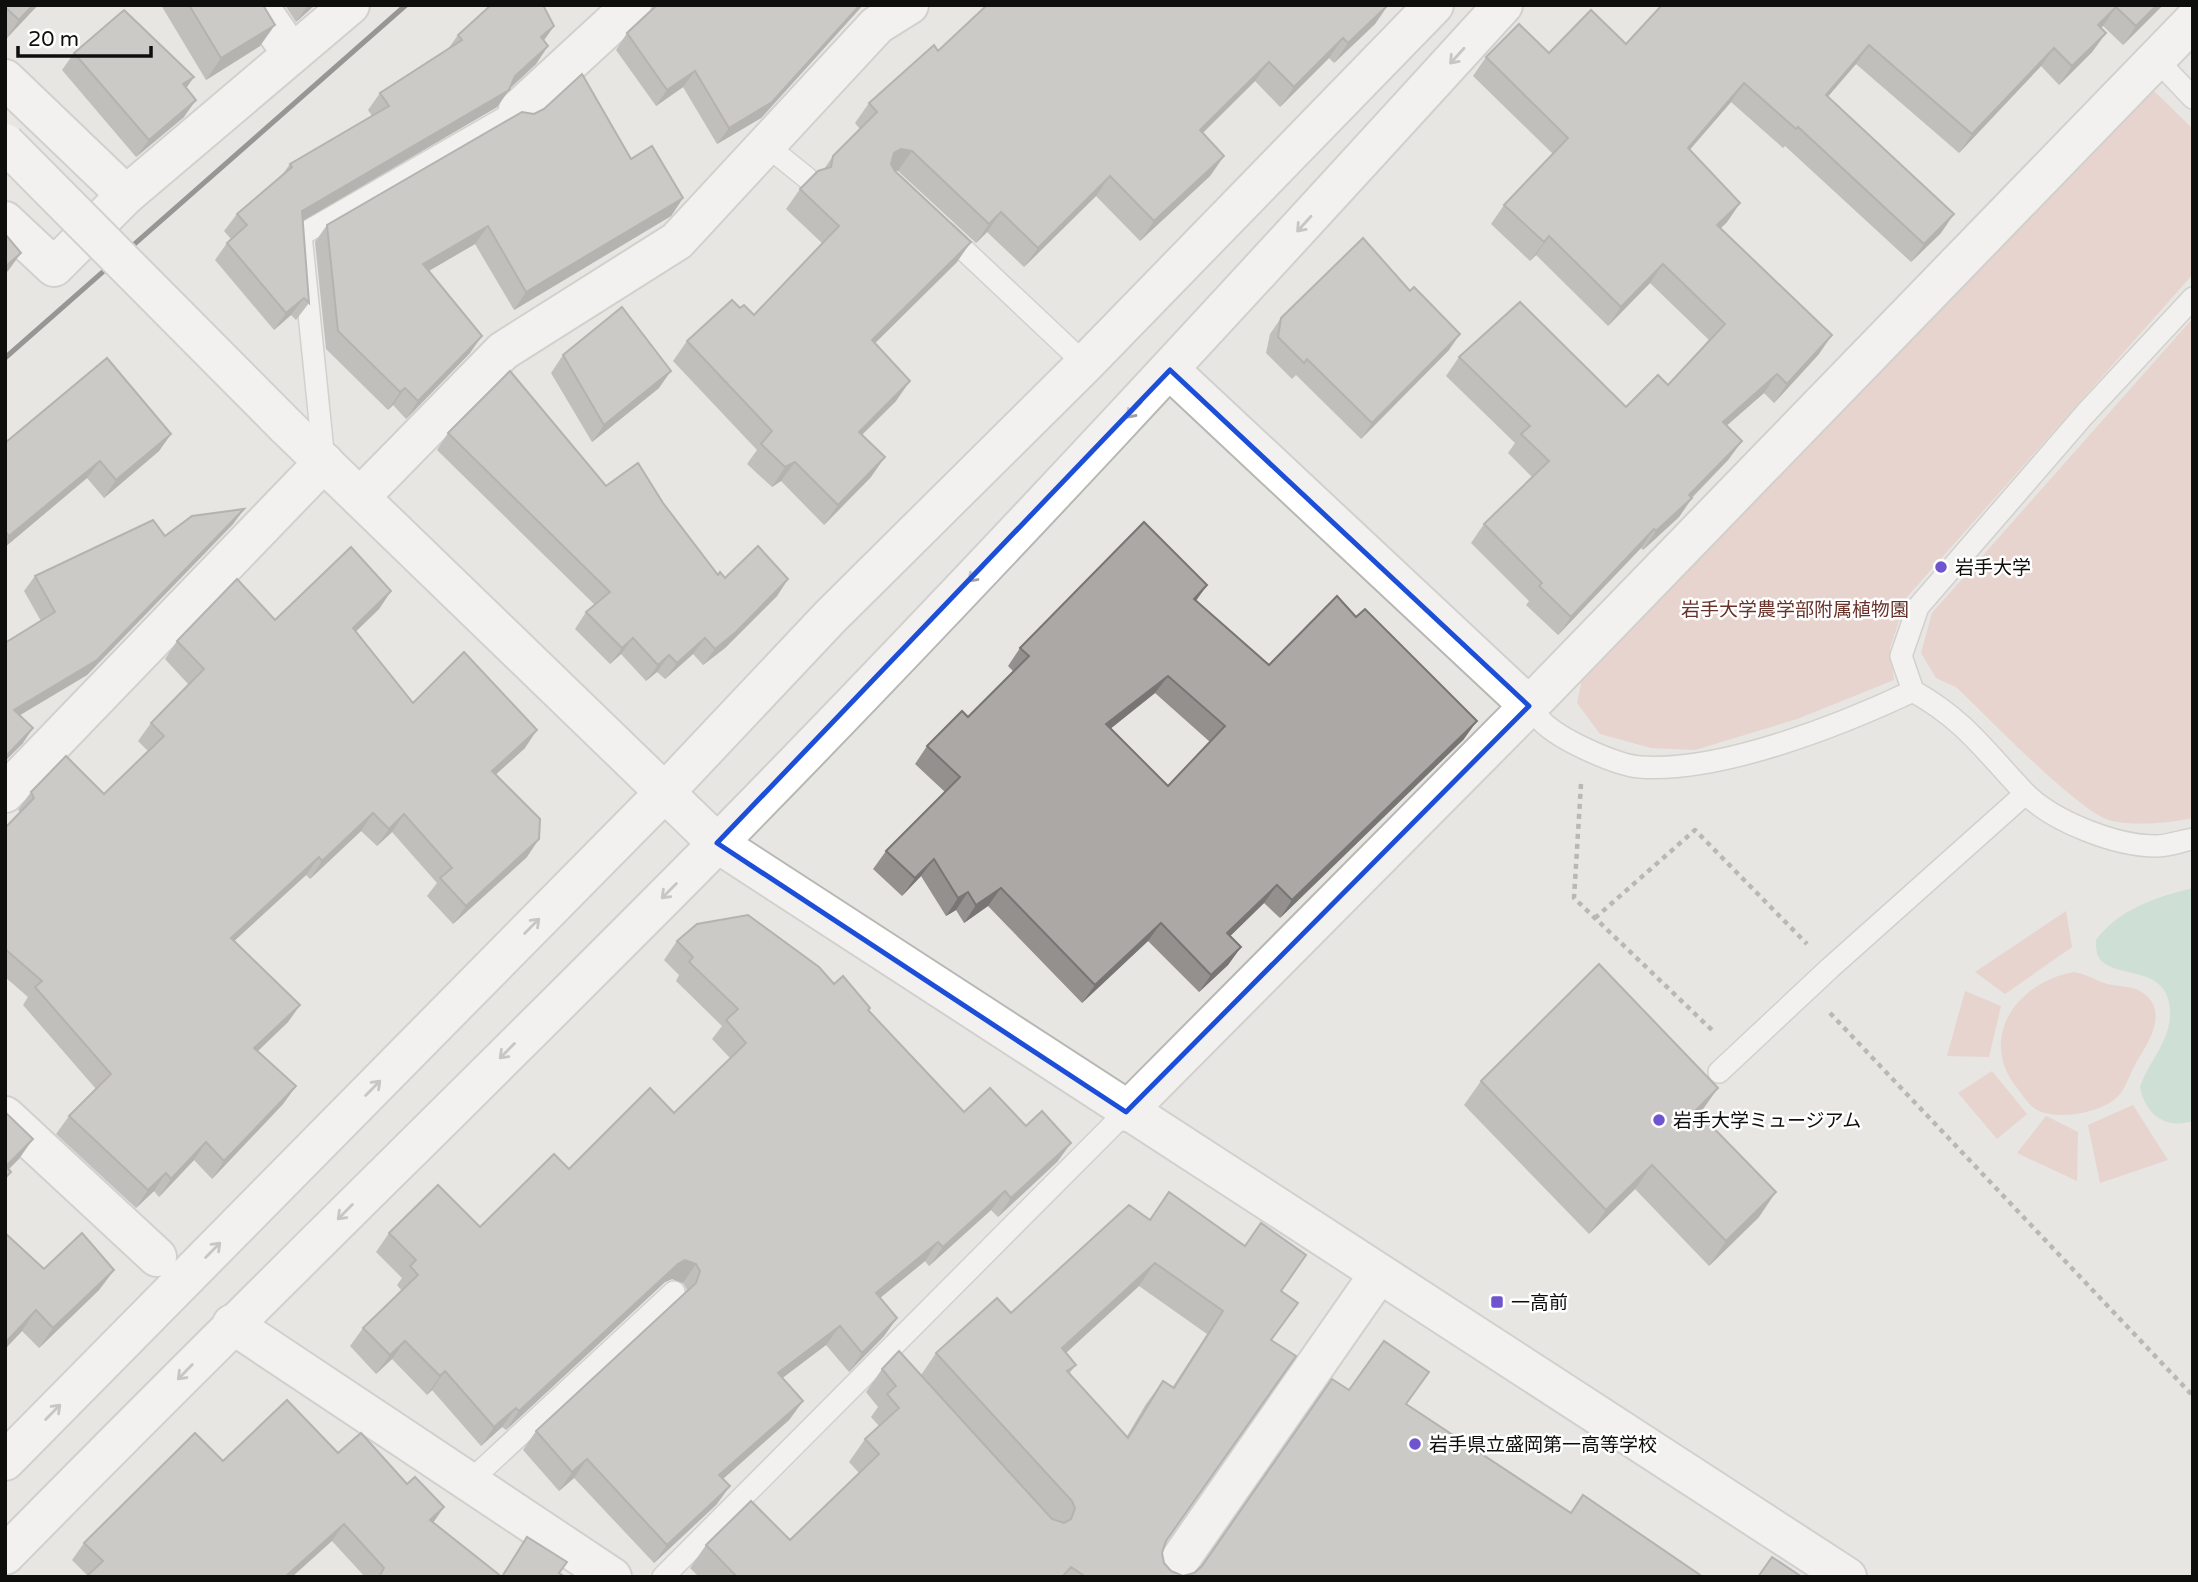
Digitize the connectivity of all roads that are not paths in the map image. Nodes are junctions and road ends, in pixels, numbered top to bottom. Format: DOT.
graph roads {
  1 [pos="258,5"];
  2 [pos="350,5"];
  3 [pos="632,5"];
  4 [pos="909,5"];
  5 [pos="1434,5"];
  6 [pos="1503,5"];
  7 [pos="2193,21"];
  8 [pos="292,54"];
  9 [pos="2156,59"];
  10 [pos="5,79"];
  11 [pos="2193,98"];
  12 [pos="519,110"];
  13 [pos="5,143"];
  14 [pos="766,145"];
  15 [pos="807,178"];
  16 [pos="127,195"];
  17 [pos="930,219"];
  18 [pos="5,221"];
  19 [pos="2193,298"];
  20 [pos="1084,364"];
  21 [pos="1170,370"];
  22 [pos="324,462"];
  23 [pos="360,497"];
  24 [pos="1913,691"];
  25 [pos="1529,706"];
  26 [pos="665,792"];
  27 [pos="5,793"];
  28 [pos="2025,794"];
  29 [pos="2193,839"];
  30 [pos="717,843"];
  31 [pos="1719,1072"];
  32 [pos="1126,1112"];
  33 [pos="5,1116"];
  34 [pos="157,1257"];
  35 [pos="1379,1274"];
  36 [pos="674,1292"];
  37 [pos="232,1324"];
  38 [pos="884,1356"];
  39 [pos="902,1375"];
  40 [pos="5,1461"];
  41 [pos="470,1481"];
  42 [pos="5,1555"];
  43 [pos="612,1577"];
  44 [pos="663,1577"];
  45 [pos="1168,1577"];
  46 [pos="1847,1577"];
  1 -- 8 [label="street"];
  2 -- 8 [label="street"];
  3 -- 12 [label="street"];
  4 -- 14 [label="street"];
  5 -- 20 [label="street"];
  6 -- 21 [label="street, one-way"];
  7 -- 9 [label="street"];
  8 -- 16 [label="street"];
  9 -- 11 [label="lane"];
  9 -- 25 [label="street"];
  10 -- 16 [label="street"];
  12 -- 22 [label="lane"];
  13 -- 22 [label="street, bridge"];
  14 -- 15 [label="lane"];
  14 -- 23 [label="street"];
  16 -- 18 [label="street"];
  17 -- 20 [label="lane"];
  19 -- 24 [label="lane"];
  20 -- 26 [label="street"];
  21 -- 25 [label="street"];
  21 -- 30 [label="street, one-way"];
  22 -- 23 [label="street"];
  22 -- 27 [label="street"];
  23 -- 26 [label="street"];
  24 -- 25 [label="lane"];
  24 -- 28 [label="lane"];
  25 -- 32 [label="street"];
  26 -- 30 [label="street"];
  40 -- 26 [label="street, one-way"];
  28 -- 29 [label="lane"];
  28 -- 31 [label="lane"];
  30 -- 32 [label="street"];
  30 -- 37 [label="street, one-way"];
  32 -- 35 [label="street"];
  32 -- 38 [label="lane"];
  33 -- 34 [label="street"];
  35 -- 45 [label="street"];
  35 -- 46 [label="street"];
  36 -- 41 [label="lane"];
  37 -- 41 [label="street"];
  37 -- 42 [label="street, one-way"];
  38 -- 39 [label="lane"];
  38 -- 44 [label="lane"];
  41 -- 43 [label="street"];
}
